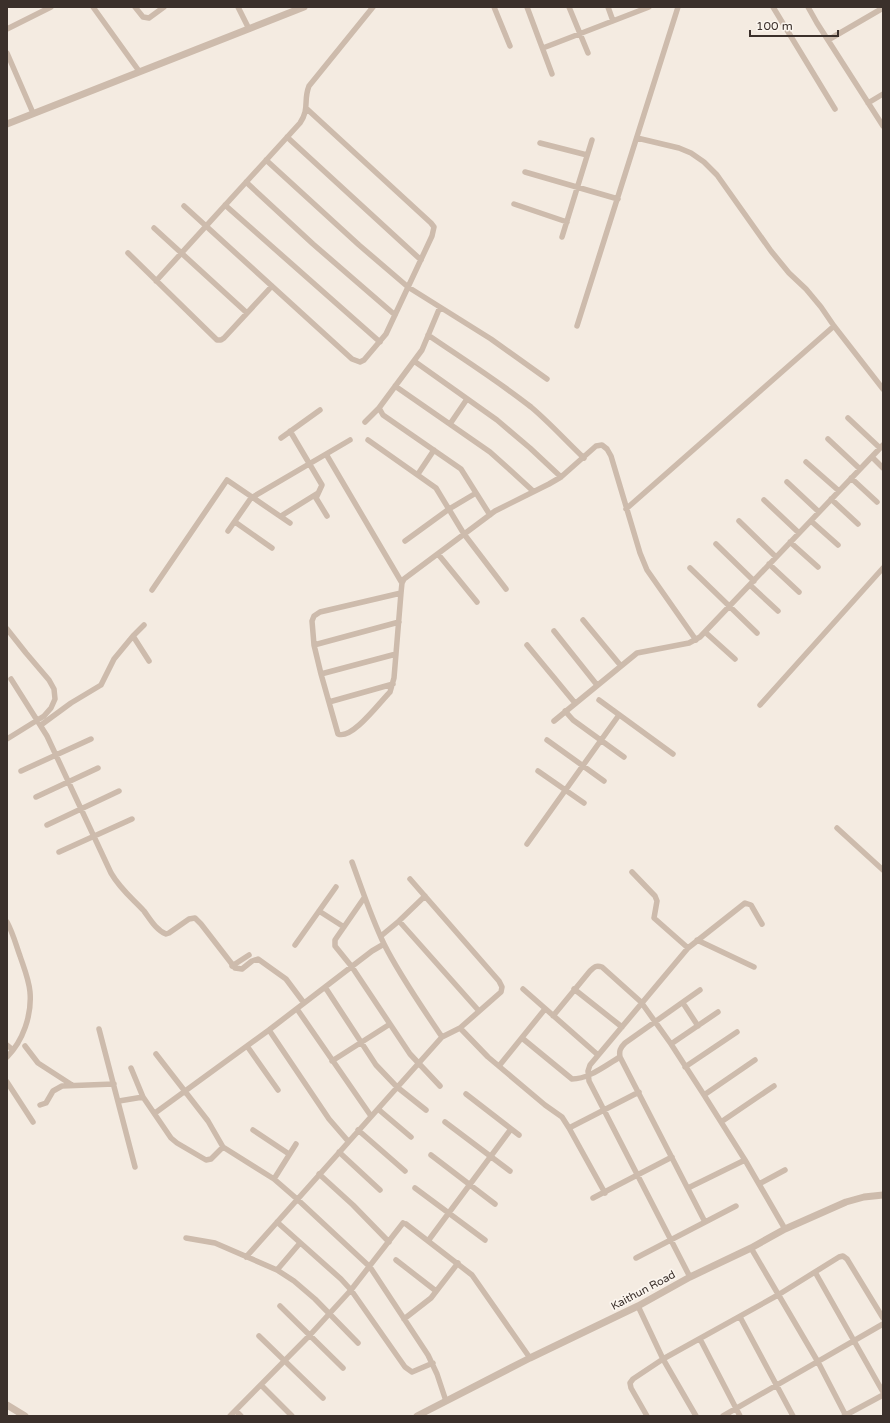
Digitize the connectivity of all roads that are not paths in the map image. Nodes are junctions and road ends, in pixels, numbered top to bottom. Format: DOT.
graph roads {
  1 [pos="51,7"];
  2 [pos="93,7"];
  3 [pos="135,7"];
  4 [pos="164,7"];
  5 [pos="238,7"];
  6 [pos="304,7"];
  7 [pos="373,7"];
  8 [pos="494,7"];
  9 [pos="527,7"];
  10 [pos="569,7"];
  11 [pos="608,7"];
  12 [pos="649,7"];
  13 [pos="678,7"];
  14 [pos="773,7"];
  15 [pos="808,7"];
  16 [pos="883,8"];
  17 [pos="613,21"];
  18 [pos="246,22"];
  19 [pos="7,28"];
  20 [pos="580,35"];
  21 [pos="828,40"];
  22 [pos="510,46"];
  23 [pos="543,48"];
  24 [pos="7,53"];
  25 [pos="588,53"];
  26 [pos="9,61"];
  27 [pos="137,69"];
  28 [pos="552,74"];
  29 [pos="883,94"];
  30 [pos="868,103"];
  31 [pos="835,109"];
  32 [pos="31,110"];
  33 [pos="307,110"];
  34 [pos="7,124"];
  35 [pos="883,126"];
  36 [pos="287,137"];
  37 [pos="637,138"];
  38 [pos="592,140"];
  39 [pos="540,143"];
  40 [pos="587,155"];
  41 [pos="266,160"];
  42 [pos="525,172"];
  43 [pos="246,182"];
  44 [pos="578,187"];
  45 [pos="618,199"];
  46 [pos="514,204"];
  47 [pos="225,205"];
  48 [pos="184,206"];
  49 [pos="567,222"];
  50 [pos="206,226"];
  51 [pos="154,228"];
  52 [pos="562,237"];
  53 [pos="128,253"];
  54 [pos="181,253"];
  55 [pos="421,260"];
  56 [pos="156,281"];
  57 [pos="272,286"];
  58 [pos="408,287"];
  59 [pos="440,307"];
  60 [pos="247,313"];
  61 [pos="395,315"];
  62 [pos="577,326"];
  63 [pos="834,326"];
  64 [pos="428,336"];
  65 [pos="380,342"];
  66 [pos="414,361"];
  67 [pos="548,379"];
  68 [pos="395,386"];
  69 [pos="883,389"];
  70 [pos="467,399"];
  71 [pos="379,408"];
  72 [pos="320,410"];
  73 [pos="848,418"];
  74 [pos="365,422"];
  75 [pos="450,424"];
  76 [pos="290,431"];
  77 [pos="281,438"];
  78 [pos="828,439"];
  79 [pos="350,440"];
  80 [pos="368,440"];
  81 [pos="881,446"];
  82 [pos="434,450"];
  83 [pos="326,454"];
  84 [pos="872,457"];
  85 [pos="584,458"];
  86 [pos="806,462"];
  87 [pos="309,463"];
  88 [pos="883,468"];
  89 [pos="860,469"];
  90 [pos="418,474"];
  91 [pos="561,477"];
  92 [pos="851,478"];
  93 [pos="787,482"];
  94 [pos="839,491"];
  95 [pos="533,492"];
  96 [pos="318,493"];
  97 [pos="476,493"];
  98 [pos="252,497"];
  99 [pos="831,499"];
  100 [pos="764,500"];
  101 [pos="877,502"];
  102 [pos="450,509"];
  103 [pos="626,509"];
  104 [pos="819,512"];
  105 [pos="490,515"];
  106 [pos="281,516"];
  107 [pos="327,516"];
  108 [pos="739,521"];
  109 [pos="811,521"];
  110 [pos="235,522"];
  111 [pos="290,522"];
  112 [pos="858,524"];
  113 [pos="228,531"];
  114 [pos="799,533"];
  115 [pos="464,534"];
  116 [pos="404,541"];
  117 [pos="790,542"];
  118 [pos="716,544"];
  119 [pos="838,545"];
  120 [pos="272,548"];
  121 [pos="438,554"];
  122 [pos="776,557"];
  123 [pos="769,564"];
  124 [pos="818,567"];
  125 [pos="690,568"];
  126 [pos="883,568"];
  127 [pos="402,583"];
  128 [pos="752,583"];
  129 [pos="506,589"];
  130 [pos="152,590"];
  131 [pos="799,592"];
  132 [pos="401,593"];
  133 [pos="477,602"];
  134 [pos="729,607"];
  135 [pos="778,611"];
  136 [pos="583,620"];
  137 [pos="399,622"];
  138 [pos="144,625"];
  139 [pos="7,629"];
  140 [pos="554,631"];
  141 [pos="705,632"];
  142 [pos="757,634"];
  143 [pos="133,636"];
  144 [pos="696,640"];
  145 [pos="314,644"];
  146 [pos="527,645"];
  147 [pos="396,654"];
  148 [pos="735,659"];
  149 [pos="149,661"];
  150 [pos="621,666"];
  151 [pos="321,674"];
  152 [pos="11,679"];
  153 [pos="393,684"];
  154 [pos="597,685"];
  155 [pos="599,700"];
  156 [pos="329,702"];
  157 [pos="575,703"];
  158 [pos="760,705"];
  159 [pos="565,711"];
  160 [pos="619,715"];
  161 [pos="554,721"];
  162 [pos="39,722"];
  163 [pos="7,739"];
  164 [pos="91,739"];
  165 [pos="547,740"];
  166 [pos="601,740"];
  167 [pos="673,754"];
  168 [pos="56,756"];
  169 [pos="624,757"];
  170 [pos="583,766"];
  171 [pos="98,768"];
  172 [pos="21,771"];
  173 [pos="538,771"];
  174 [pos="604,781"];
  175 [pos="68,782"];
  176 [pos="566,790"];
  177 [pos="120,791"];
  178 [pos="36,797"];
  179 [pos="584,803"];
  180 [pos="81,809"];
  181 [pos="132,819"];
  182 [pos="47,825"];
  183 [pos="837,828"];
  184 [pos="94,836"];
  185 [pos="527,844"];
  186 [pos="58,852"];
  187 [pos="352,862"];
  188 [pos="883,870"];
  189 [pos="632,872"];
  190 [pos="410,879"];
  191 [pos="336,887"];
  192 [pos="425,896"];
  193 [pos="364,898"];
  194 [pos="319,911"];
  195 [pos="399,921"];
  196 [pos="7,922"];
  197 [pos="762,924"];
  198 [pos="344,927"];
  199 [pos="381,936"];
  200 [pos="697,940"];
  201 [pos="384,944"];
  202 [pos="295,945"];
  203 [pos="688,948"];
  204 [pos="249,955"];
  205 [pos="232,966"];
  206 [pos="352,967"];
  207 [pos="754,967"];
  208 [pos="325,987"];
  209 [pos="523,989"];
  210 [pos="574,989"];
  211 [pos="700,990"];
  212 [pos="641,1002"];
  213 [pos="304,1003"];
  214 [pos="683,1003"];
  215 [pos="297,1009"];
  216 [pos="545,1009"];
  217 [pos="479,1011"];
  218 [pos="718,1012"];
  219 [pos="553,1016"];
  220 [pos="656,1022"];
  221 [pos="390,1024"];
  222 [pos="622,1026"];
  223 [pos="698,1026"];
  224 [pos="460,1028"];
  225 [pos="99,1030"];
  226 [pos="269,1030"];
  227 [pos="737,1032"];
  228 [pos="442,1037"];
  229 [pos="522,1038"];
  230 [pos="361,1043"];
  231 [pos="671,1044"];
  232 [pos="7,1045"];
  233 [pos="25,1046"];
  234 [pos="247,1046"];
  235 [pos="13,1050"];
  236 [pos="156,1054"];
  237 [pos="598,1055"];
  238 [pos="7,1057"];
  239 [pos="620,1057"];
  240 [pos="755,1060"];
  241 [pos="332,1061"];
  242 [pos="418,1064"];
  243 [pos="499,1066"];
  244 [pos="685,1066"];
  245 [pos="131,1068"];
  246 [pos="587,1076"];
  247 [pos="7,1082"];
  248 [pos="114,1084"];
  249 [pos="72,1085"];
  250 [pos="440,1086"];
  251 [pos="774,1086"];
  252 [pos="397,1087"];
  253 [pos="278,1090"];
  254 [pos="186,1091"];
  255 [pos="639,1092"];
  256 [pos="466,1094"];
  257 [pos="704,1095"];
  258 [pos="143,1097"];
  259 [pos="119,1101"];
  260 [pos="40,1105"];
  261 [pos="378,1109"];
  262 [pos="426,1110"];
  263 [pos="604,1110"];
  264 [pos="155,1113"];
  265 [pos="371,1116"];
  266 [pos="33,1122"];
  267 [pos="445,1122"];
  268 [pos="721,1122"];
  269 [pos="570,1128"];
  270 [pos="511,1129"];
  271 [pos="253,1130"];
  272 [pos="358,1130"];
  273 [pos="519,1135"];
  274 [pos="411,1137"];
  275 [pos="348,1141"];
  276 [pos="296,1144"];
  277 [pos="223,1147"];
  278 [pos="339,1152"];
  279 [pos="289,1154"];
  280 [pos="431,1156"];
  281 [pos="491,1156"];
  282 [pos="672,1157"];
  283 [pos="745,1160"];
  284 [pos="135,1167"];
  285 [pos="785,1170"];
  286 [pos="405,1171"];
  287 [pos="510,1171"];
  288 [pos="319,1174"];
  289 [pos="638,1175"];
  290 [pos="274,1179"];
  291 [pos="759,1184"];
  292 [pos="469,1185"];
  293 [pos="415,1188"];
  294 [pos="688,1188"];
  295 [pos="380,1190"];
  296 [pos="604,1193"];
  297 [pos="883,1195"];
  298 [pos="593,1198"];
  299 [pos="297,1199"];
  300 [pos="495,1204"];
  301 [pos="736,1206"];
  302 [pos="448,1214"];
  303 [pos="277,1222"];
  304 [pos="705,1222"];
  305 [pos="785,1229"];
  306 [pos="186,1238"];
  307 [pos="486,1240"];
  308 [pos="671,1240"];
  309 [pos="428,1241"];
  310 [pos="389,1242"];
  311 [pos="300,1243"];
  312 [pos="751,1248"];
  313 [pos="246,1257"];
  314 [pos="636,1258"];
  315 [pos="396,1260"];
  316 [pos="458,1263"];
  317 [pos="370,1266"];
  318 [pos="277,1270"];
  319 [pos="815,1272"];
  320 [pos="690,1277"];
  321 [pos="351,1290"];
  322 [pos="436,1290"];
  323 [pos="778,1295"];
  324 [pos="280,1306"];
  325 [pos="638,1306"];
  326 [pos="330,1313"];
  327 [pos="740,1317"];
  328 [pos="883,1318"];
  329 [pos="404,1319"];
  330 [pos="883,1324"];
  331 [pos="310,1335"];
  332 [pos="258,1336"];
  333 [pos="700,1339"];
  334 [pos="853,1341"];
  335 [pos="358,1343"];
  336 [pos="530,1358"];
  337 [pos="663,1359"];
  338 [pos="284,1361"];
  339 [pos="818,1362"];
  340 [pos="433,1363"];
  341 [pos="344,1368"];
  342 [pos="261,1385"];
  343 [pos="776,1385"];
  344 [pos="883,1393"];
  345 [pos="323,1398"];
  346 [pos="446,1401"];
  347 [pos="7,1405"];
  348 [pos="736,1408"];
  349 [pos="236,1410"];
  350 [pos="25,1416"];
  351 [pos="230,1416"];
  352 [pos="241,1416"];
  353 [pos="292,1416"];
  354 [pos="417,1416"];
  355 [pos="647,1416"];
  356 [pos="696,1416"];
  357 [pos="723,1416"];
  358 [pos="740,1416"];
  359 [pos="793,1416"];
  360 [pos="845,1416"];
  1 -- 19 [label="street"];
  2 -- 27 [label="street"];
  3 -- 4 [label="street"];
  5 -- 18 [label="street"];
  6 -- 18 [label="street"];
  7 -- 33 [label="street"];
  8 -- 22 [label="street"];
  9 -- 23 [label="street"];
  10 -- 20 [label="street"];
  11 -- 17 [label="street"];
  12 -- 17 [label="street"];
  13 -- 37 [label="street"];
  14 -- 31 [label="street"];
  15 -- 21 [label="street"];
  16 -- 21 [label="street"];
  17 -- 20 [label="street"];
  18 -- 27 [label="street"];
  20 -- 23 [label="street"];
  20 -- 25 [label="street"];
  21 -- 30 [label="street"];
  23 -- 28 [label="street"];
  24 -- 26 [label="street"];
  26 -- 32 [label="street"];
  27 -- 32 [label="street"];
  29 -- 30 [label="street"];
  30 -- 35 [label="street"];
  32 -- 34 [label="street"];
  33 -- 36 [label="street"];
  33 -- 55 [label="street"];
  36 -- 41 [label="street"];
  36 -- 55 [label="street"];
  37 -- 45 [label="street"];
  37 -- 63 [label="street"];
  38 -- 40 [label="street"];
  39 -- 40 [label="street"];
  40 -- 44 [label="street"];
  41 -- 43 [label="street"];
  41 -- 58 [label="street"];
  42 -- 44 [label="street"];
  43 -- 47 [label="street"];
  43 -- 61 [label="street"];
  44 -- 45 [label="street"];
  44 -- 49 [label="street"];
  45 -- 62 [label="street"];
  46 -- 49 [label="street"];
  47 -- 50 [label="street"];
  47 -- 65 [label="street"];
  48 -- 50 [label="street"];
  49 -- 52 [label="street"];
  50 -- 54 [label="street"];
  50 -- 57 [label="street"];
  51 -- 54 [label="street"];
  53 -- 56 [label="street"];
  54 -- 56 [label="street"];
  54 -- 60 [label="street"];
  55 -- 58 [label="street"];
  56 -- 60 [label="street"];
  57 -- 60 [label="street"];
  57 -- 65 [label="street"];
  58 -- 59 [label="street"];
  58 -- 61 [label="street"];
  59 -- 64 [label="street"];
  59 -- 67 [label="street"];
  61 -- 65 [label="street"];
  63 -- 69 [label="street"];
  63 -- 103 [label="street"];
  64 -- 66 [label="street"];
  64 -- 85 [label="street"];
  66 -- 68 [label="street"];
  66 -- 70 [label="street"];
  68 -- 71 [label="street"];
  68 -- 75 [label="street"];
  70 -- 75 [label="street"];
  70 -- 91 [label="street"];
  71 -- 74 [label="street"];
  71 -- 82 [label="street"];
  72 -- 76 [label="street"];
  73 -- 81 [label="street"];
  75 -- 95 [label="street"];
  76 -- 77 [label="street"];
  76 -- 87 [label="street"];
  78 -- 89 [label="street"];
  79 -- 83 [label="street"];
  80 -- 90 [label="street"];
  81 -- 84 [label="street"];
  82 -- 90 [label="street"];
  82 -- 97 [label="street"];
  83 -- 87 [label="street"];
  83 -- 127 [label="street"];
  84 -- 88 [label="street"];
  84 -- 89 [label="street"];
  85 -- 91 [label="street"];
  85 -- 103 [label="street"];
  86 -- 94 [label="street"];
  87 -- 96 [label="street"];
  87 -- 98 [label="street"];
  89 -- 92 [label="street"];
  90 -- 102 [label="street"];
  91 -- 95 [label="street"];
  92 -- 94 [label="street"];
  92 -- 101 [label="street"];
  93 -- 104 [label="street"];
  94 -- 99 [label="street"];
  95 -- 105 [label="street"];
  96 -- 106 [label="street"];
  96 -- 107 [label="street"];
  97 -- 102 [label="street"];
  97 -- 105 [label="street"];
  98 -- 106 [label="street"];
  98 -- 110 [label="street"];
  98 -- 130 [label="street"];
  99 -- 104 [label="street"];
  99 -- 112 [label="street"];
  100 -- 114 [label="street"];
  102 -- 115 [label="street"];
  102 -- 116 [label="street"];
  103 -- 144 [label="street"];
  104 -- 109 [label="street"];
  105 -- 115 [label="street"];
  106 -- 111 [label="street"];
  108 -- 122 [label="street"];
  109 -- 114 [label="street"];
  109 -- 119 [label="street"];
  110 -- 113 [label="street"];
  110 -- 120 [label="street"];
  114 -- 117 [label="street"];
  115 -- 121 [label="street"];
  115 -- 129 [label="street"];
  117 -- 122 [label="street"];
  117 -- 124 [label="street"];
  118 -- 128 [label="street"];
  121 -- 127 [label="street"];
  121 -- 133 [label="street"];
  122 -- 123 [label="street"];
  123 -- 128 [label="street"];
  123 -- 131 [label="street"];
  125 -- 134 [label="street"];
  126 -- 158 [label="street"];
  127 -- 132 [label="street"];
  128 -- 134 [label="street"];
  128 -- 135 [label="street"];
  132 -- 137 [label="street"];
  132 -- 145 [label="street"];
  134 -- 141 [label="street"];
  134 -- 142 [label="street"];
  136 -- 150 [label="street"];
  137 -- 145 [label="street"];
  137 -- 147 [label="street"];
  138 -- 143 [label="street"];
  139 -- 162 [label="street"];
  140 -- 154 [label="street"];
  141 -- 144 [label="street"];
  141 -- 148 [label="street"];
  143 -- 149 [label="street"];
  143 -- 162 [label="street"];
  144 -- 150 [label="street"];
  145 -- 151 [label="street"];
  146 -- 157 [label="street"];
  147 -- 151 [label="street"];
  147 -- 153 [label="street"];
  150 -- 154 [label="street"];
  151 -- 156 [label="street"];
  152 -- 162 [label="street"];
  153 -- 156 [label="street"];
  153 -- 156 [label="street"];
  154 -- 157 [label="street"];
  155 -- 160 [label="street"];
  157 -- 159 [label="street"];
  159 -- 161 [label="street"];
  159 -- 166 [label="street"];
  160 -- 166 [label="street"];
  160 -- 167 [label="street"];
  162 -- 163 [label="street"];
  162 -- 168 [label="street"];
  164 -- 168 [label="street"];
  165 -- 170 [label="street"];
  166 -- 169 [label="street"];
  166 -- 170 [label="street"];
  168 -- 172 [label="street"];
  168 -- 175 [label="street"];
  170 -- 174 [label="street"];
  170 -- 176 [label="street"];
  171 -- 175 [label="street"];
  173 -- 176 [label="street"];
  175 -- 178 [label="street"];
  175 -- 180 [label="street"];
  176 -- 179 [label="street"];
  176 -- 185 [label="street"];
  177 -- 180 [label="street"];
  180 -- 182 [label="street"];
  180 -- 184 [label="street"];
  181 -- 184 [label="street"];
  183 -- 188 [label="street"];
  184 -- 186 [label="street"];
  184 -- 205 [label="street"];
  187 -- 193 [label="street"];
  189 -- 203 [label="street"];
  190 -- 192 [label="street"];
  191 -- 194 [label="street"];
  192 -- 195 [label="street"];
  192 -- 217 [label="street"];
  193 -- 198 [label="street"];
  193 -- 199 [label="street"];
  194 -- 198 [label="street"];
  194 -- 202 [label="street"];
  195 -- 199 [label="street"];
  195 -- 217 [label="street"];
  196 -- 235 [label="street"];
  197 -- 200 [label="street"];
  198 -- 206 [label="street"];
  199 -- 201 [label="street"];
  200 -- 203 [label="street"];
  200 -- 207 [label="street"];
  201 -- 206 [label="street"];
  201 -- 228 [label="street"];
  203 -- 212 [label="street"];
  204 -- 205 [label="street"];
  205 -- 213 [label="street"];
  206 -- 208 [label="street"];
  206 -- 221 [label="street"];
  208 -- 213 [label="street"];
  208 -- 230 [label="street"];
  209 -- 216 [label="street"];
  210 -- 212 [label="street"];
  210 -- 219 [label="street"];
  210 -- 222 [label="street"];
  211 -- 214 [label="street"];
  212 -- 220 [label="street"];
  212 -- 222 [label="street"];
  213 -- 215 [label="street"];
  214 -- 220 [label="street"];
  214 -- 223 [label="street"];
  215 -- 226 [label="street"];
  215 -- 241 [label="street"];
  216 -- 219 [label="street"];
  216 -- 229 [label="street"];
  217 -- 224 [label="street"];
  218 -- 223 [label="street"];
  219 -- 237 [label="street"];
  220 -- 231 [label="street"];
  220 -- 239 [label="street"];
  221 -- 230 [label="street"];
  221 -- 242 [label="street"];
  222 -- 237 [label="street"];
  223 -- 231 [label="street"];
  224 -- 228 [label="street"];
  224 -- 243 [label="street"];
  225 -- 248 [label="street"];
  226 -- 234 [label="street"];
  226 -- 275 [label="street"];
  227 -- 244 [label="street"];
  228 -- 242 [label="street"];
  229 -- 243 [label="street"];
  229 -- 246 [label="street"];
  230 -- 241 [label="street"];
  230 -- 252 [label="street"];
  231 -- 244 [label="street"];
  232 -- 235 [label="street"];
  233 -- 249 [label="street"];
  234 -- 253 [label="street"];
  234 -- 254 [label="street"];
  235 -- 238 [label="street"];
  236 -- 254 [label="street"];
  237 -- 246 [label="street"];
  239 -- 246 [label="street"];
  239 -- 255 [label="street"];
  240 -- 257 [label="street"];
  241 -- 265 [label="street"];
  242 -- 250 [label="street"];
  242 -- 252 [label="street"];
  243 -- 269 [label="street"];
  244 -- 257 [label="street"];
  245 -- 258 [label="street"];
  246 -- 263 [label="street"];
  247 -- 266 [label="street"];
  248 -- 249 [label="street"];
  248 -- 259 [label="street"];
  249 -- 260 [label="street"];
  251 -- 268 [label="street"];
  252 -- 261 [label="street"];
  252 -- 262 [label="street"];
  254 -- 264 [label="street"];
  254 -- 277 [label="street"];
  255 -- 263 [label="street"];
  255 -- 282 [label="street"];
  256 -- 270 [label="street"];
  257 -- 268 [label="street"];
  258 -- 259 [label="street"];
  258 -- 264 [label="street"];
  259 -- 284 [label="street"];
  261 -- 265 [label="street"];
  261 -- 274 [label="street"];
  263 -- 269 [label="street"];
  263 -- 289 [label="street"];
  264 -- 277 [label="street"];
  265 -- 272 [label="street"];
  267 -- 281 [label="street"];
  268 -- 283 [label="street"];
  269 -- 296 [label="street"];
  270 -- 273 [label="street"];
  270 -- 281 [label="street"];
  271 -- 279 [label="street"];
  272 -- 275 [label="street"];
  272 -- 286 [label="street"];
  275 -- 278 [label="street"];
  276 -- 279 [label="street"];
  277 -- 290 [label="street"];
  278 -- 288 [label="street"];
  278 -- 295 [label="street"];
  279 -- 290 [label="street"];
  280 -- 292 [label="street"];
  281 -- 287 [label="street"];
  281 -- 292 [label="street"];
  282 -- 289 [label="street"];
  282 -- 294 [label="street"];
  283 -- 291 [label="street"];
  283 -- 294 [label="street"];
  285 -- 291 [label="street"];
  288 -- 299 [label="street"];
  288 -- 310 [label="street"];
  289 -- 296 [label="street"];
  289 -- 308 [label="street"];
  290 -- 299 [label="street"];
  291 -- 305 [label="street"];
  292 -- 300 [label="street"];
  292 -- 302 [label="street"];
  293 -- 302 [label="street"];
  294 -- 304 [label="street"];
  296 -- 298 [label="street"];
  297 -- 305 [label="street, Kaithun Road"];
  299 -- 303 [label="street"];
  299 -- 317 [label="street"];
  301 -- 304 [label="street"];
  302 -- 307 [label="street"];
  302 -- 309 [label="street"];
  303 -- 311 [label="street"];
  303 -- 313 [label="street"];
  304 -- 308 [label="street"];
  305 -- 312 [label="street, Kaithun Road"];
  306 -- 313 [label="street"];
  308 -- 314 [label="street"];
  308 -- 320 [label="street"];
  309 -- 310 [label="street"];
  309 -- 316 [label="street"];
  310 -- 317 [label="street"];
  311 -- 318 [label="street"];
  311 -- 321 [label="street"];
  312 -- 320 [label="street, Kaithun Road"];
  312 -- 323 [label="street"];
  313 -- 318 [label="street"];
  315 -- 322 [label="street"];
  316 -- 322 [label="street"];
  316 -- 336 [label="street"];
  317 -- 321 [label="street"];
  317 -- 329 [label="street"];
  318 -- 326 [label="street"];
  319 -- 323 [label="street"];
  319 -- 328 [label="street"];
  319 -- 334 [label="street"];
  320 -- 325 [label="street, Kaithun Road"];
  321 -- 326 [label="street"];
  321 -- 340 [label="street"];
  322 -- 329 [label="street"];
  323 -- 327 [label="street"];
  323 -- 339 [label="street"];
  324 -- 331 [label="street"];
  325 -- 336 [label="street, Kaithun Road"];
  325 -- 337 [label="street"];
  326 -- 331 [label="street"];
  326 -- 335 [label="street"];
  327 -- 333 [label="street"];
  327 -- 343 [label="street"];
  329 -- 340 [label="street"];
  330 -- 334 [label="street"];
  331 -- 338 [label="street"];
  331 -- 341 [label="street"];
  332 -- 338 [label="street"];
  333 -- 337 [label="street"];
  333 -- 348 [label="street"];
  334 -- 339 [label="street"];
  334 -- 344 [label="street"];
  336 -- 346 [label="street, Kaithun Road"];
  337 -- 355 [label="street"];
  337 -- 356 [label="street"];
  338 -- 342 [label="street"];
  338 -- 345 [label="street"];
  339 -- 343 [label="street"];
  339 -- 360 [label="street"];
  340 -- 346 [label="street"];
  342 -- 349 [label="street"];
  342 -- 353 [label="street"];
  343 -- 348 [label="street"];
  343 -- 359 [label="street"];
  344 -- 360 [label="street"];
  346 -- 354 [label="street, Kaithun Road"];
  347 -- 350 [label="street"];
  348 -- 357 [label="street"];
  348 -- 358 [label="street"];
  349 -- 351 [label="street"];
  349 -- 352 [label="street"];
}
